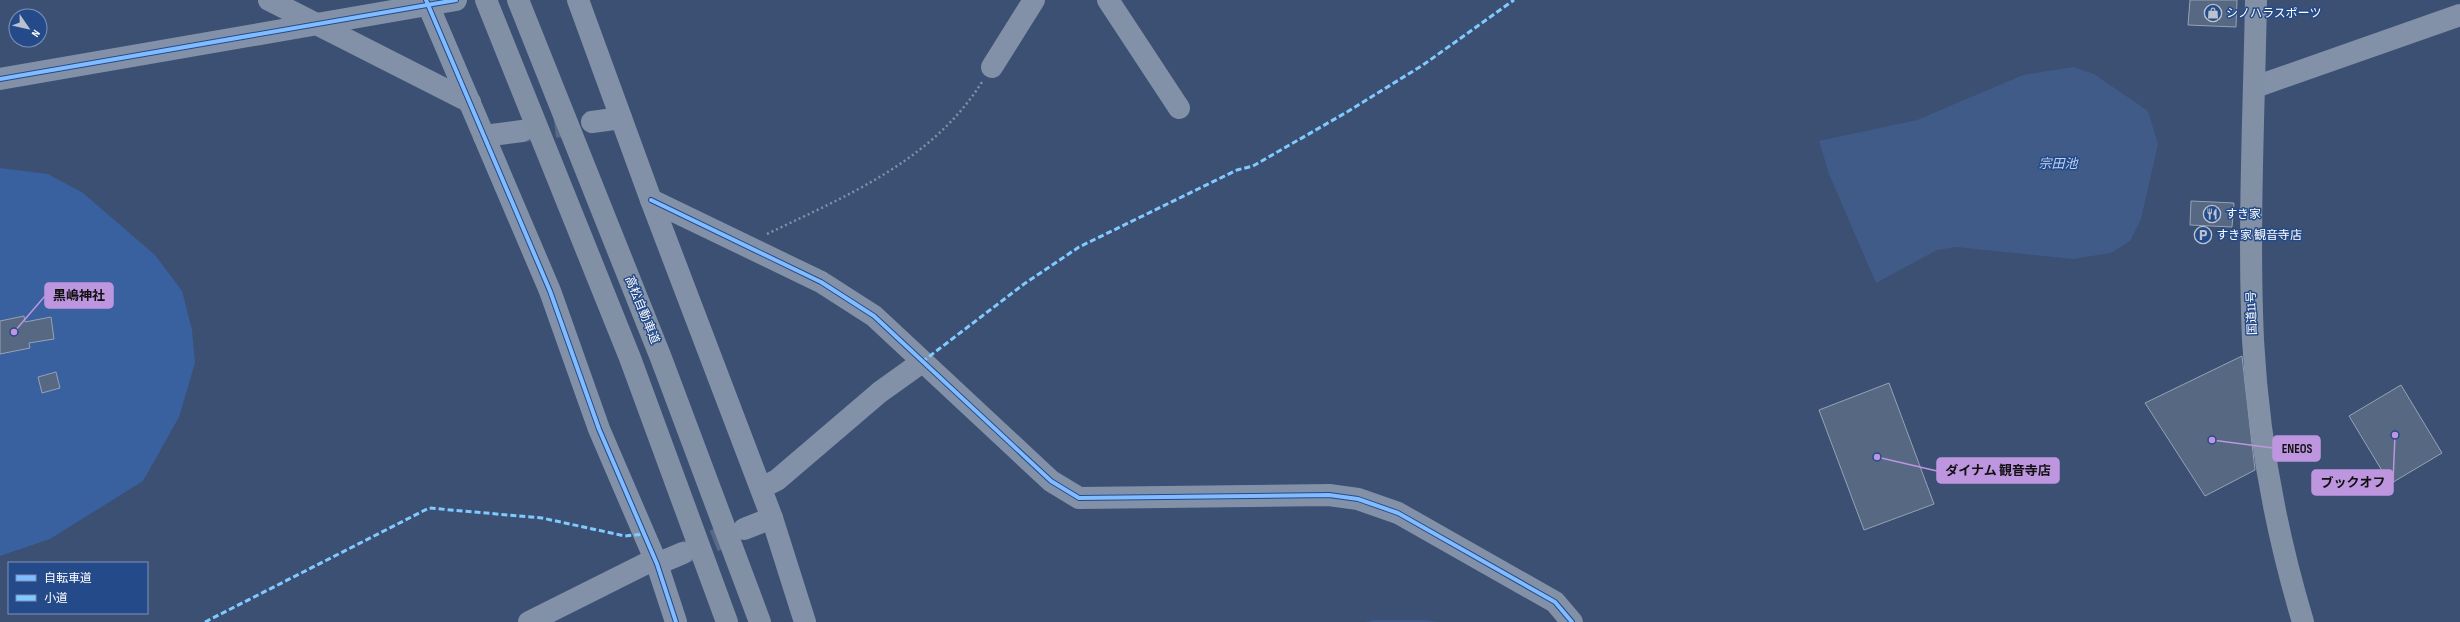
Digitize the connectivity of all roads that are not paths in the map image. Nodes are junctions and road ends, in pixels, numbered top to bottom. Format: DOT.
graph roads {
  1 [pos="268,0"];
  2 [pos="456,0"];
  3 [pos="486,0"];
  4 [pos="518,0"];
  5 [pos="578,0"];
  6 [pos="1034,0"];
  7 [pos="1108,0"];
  8 [pos="2256,0"];
  9 [pos="427,3"];
  10 [pos="2460,15"];
  11 [pos="316,25"];
  12 [pos="992,66"];
  13 [pos="0,79"];
  14 [pos="2255,87"];
  15 [pos="470,102"];
  16 [pos="1179,108"];
  17 [pos="621,118"];
  18 [pos="592,122"];
  19 [pos="522,131"];
  20 [pos="484,136"];
  21 [pos="651,200"];
  22 [pos="922,362"];
  23 [pos="761,488"];
  24 [pos="772,518"];
  25 [pos="744,530"];
  26 [pos="683,554"];
  27 [pos="656,562"];
  28 [pos="529,622"];
  29 [pos="676,622"];
  30 [pos="727,622"];
  31 [pos="760,622"];
  32 [pos="805,622"];
  33 [pos="1572,622"];
  34 [pos="2303,622"];
  1 -- 11 [label="street"];
  2 -- 9 [label="street"];
  3 -- 30 [label="highway"];
  4 -- 31 [label="highway, 高松自動車道"];
  5 -- 17 [label="street"];
  6 -- 12 [label="street"];
  7 -- 16 [label="street"];
  8 -- 14 [label="highway, 国道11号"];
  9 -- 11 [label="street"];
  9 -- 15 [label="street"];
  10 -- 14 [label="street"];
  11 -- 13 [label="street"];
  11 -- 15 [label="street"];
  14 -- 34 [label="highway, 国道11号"];
  15 -- 20 [label="street"];
  17 -- 18 [label="street"];
  17 -- 21 [label="street"];
  19 -- 20 [label="street"];
  20 -- 27 [label="street"];
  21 -- 22 [label="street"];
  21 -- 23 [label="street"];
  22 -- 23 [label="street"];
  22 -- 33 [label="street"];
  23 -- 24 [label="street"];
  24 -- 25 [label="street"];
  24 -- 32 [label="street"];
  26 -- 27 [label="street"];
  27 -- 28 [label="street"];
  27 -- 29 [label="street"];
}
